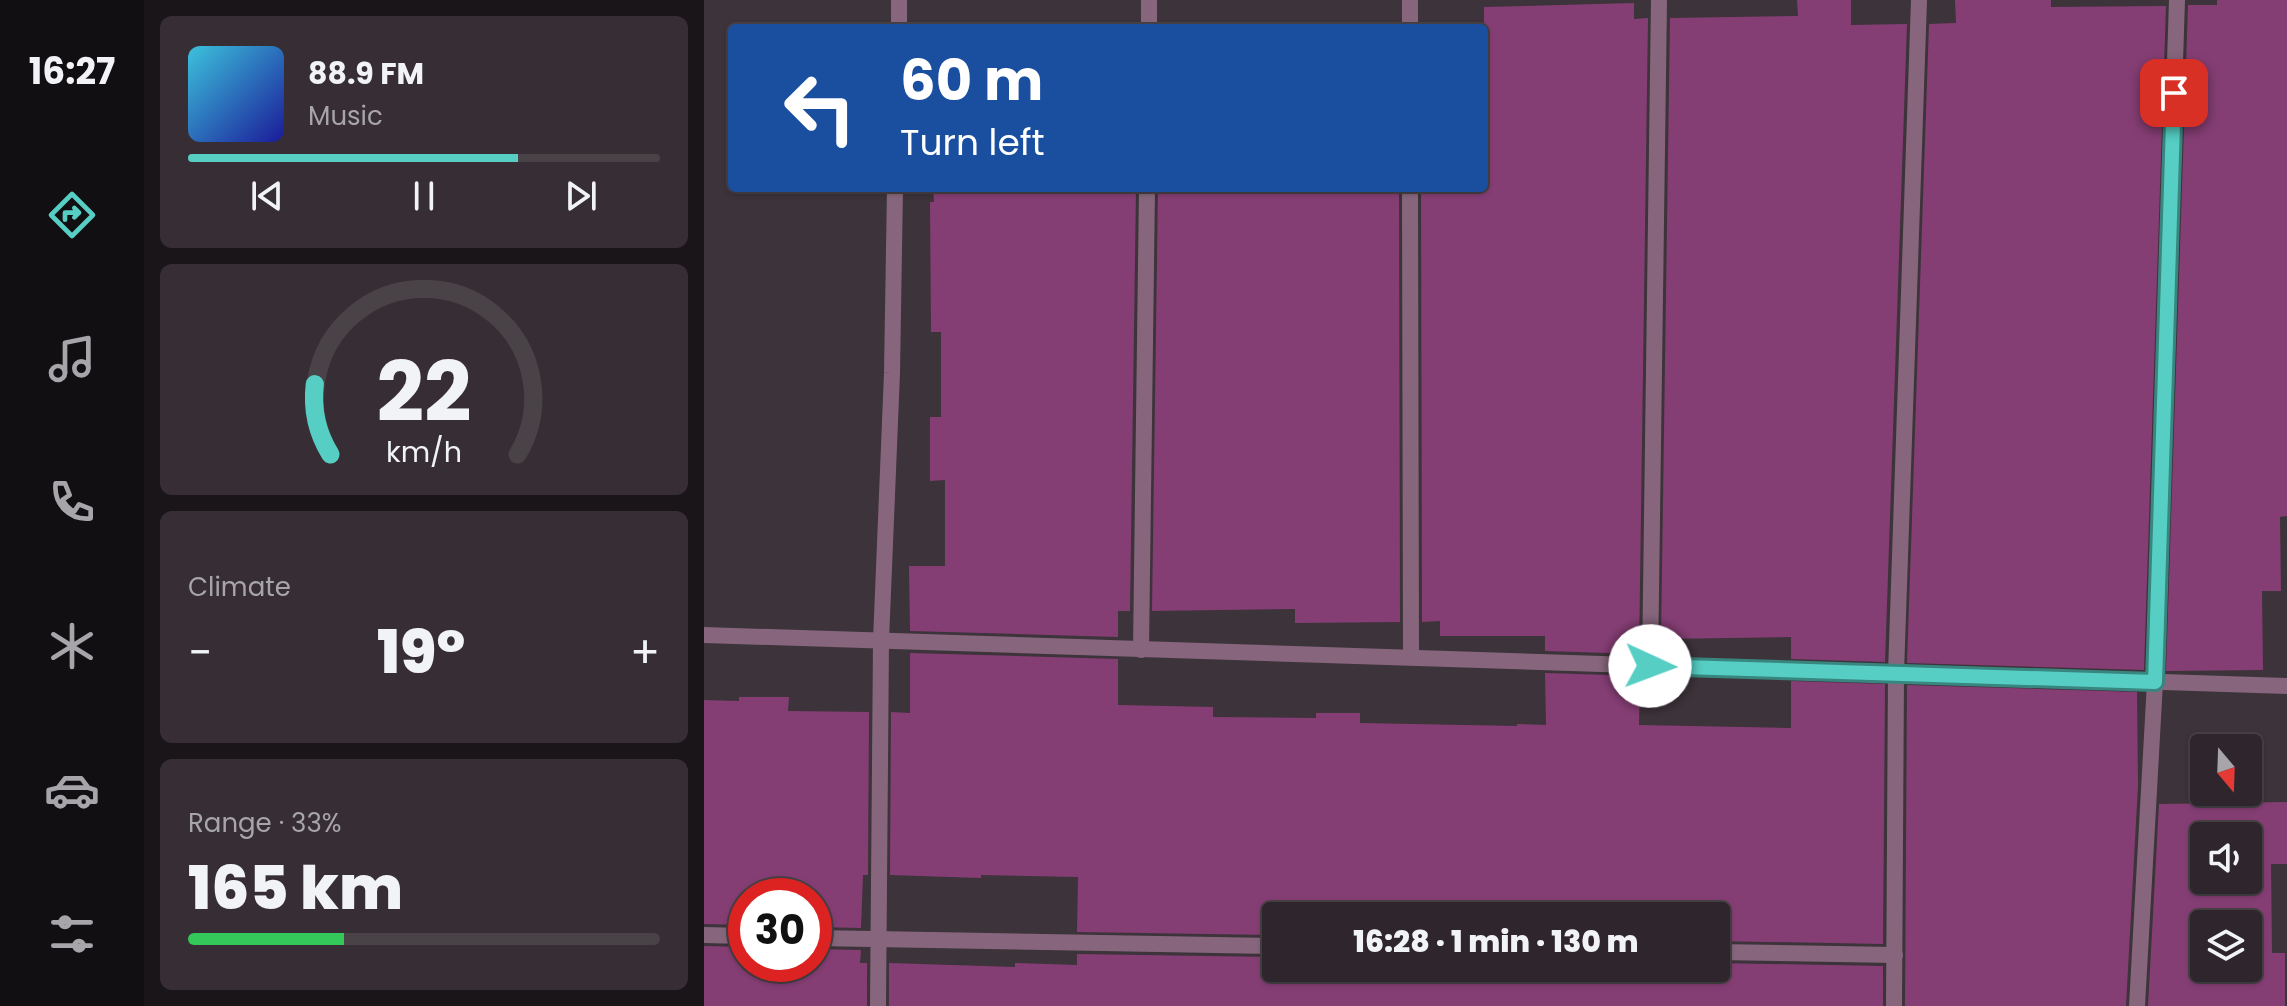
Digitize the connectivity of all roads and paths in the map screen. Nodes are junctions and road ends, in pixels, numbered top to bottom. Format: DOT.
graph roads {
  1 [pos="899,0"];
  2 [pos="1149,0"];
  3 [pos="1410,0"];
  4 [pos="1659,0"];
  5 [pos="1919,0"];
  6 [pos="2177,0"];
  7 [pos="899,24"];
  8 [pos="1149,24"];
  9 [pos="1410,24"];
  10 [pos="895,192"];
  11 [pos="1147,192"];
  12 [pos="1410,192"];
  13 [pos="704,635"];
  14 [pos="881,641"];
  15 [pos="1141,650"];
  16 [pos="1411,657"];
  17 [pos="1650,666"];
  18 [pos="1896,673"];
  19 [pos="2155,682"];
  20 [pos="2287,686"];
  21 [pos="704,935"];
  22 [pos="728,936"];
  23 [pos="832,939"];
  24 [pos="880,940"];
  25 [pos="1262,946"];
  26 [pos="1730,952"];
  27 [pos="1895,955"];
  28 [pos="878,1006"];
  29 [pos="1894,1006"];
  30 [pos="2137,1006"];
  1 -- 7 [label="street"];
  2 -- 8 [label="street"];
  3 -- 9 [label="street"];
  4 -- 17 [label="street"];
  5 -- 18 [label="street"];
  6 -- 19 [label="street"];
  10 -- 14 [label="street"];
  11 -- 15 [label="street"];
  12 -- 16 [label="street"];
  13 -- 14 [label="street"];
  14 -- 15 [label="street"];
  14 -- 24 [label="street"];
  15 -- 16 [label="street"];
  16 -- 17 [label="street"];
  17 -- 18 [label="street"];
  18 -- 19 [label="street"];
  18 -- 27 [label="street"];
  19 -- 20 [label="street"];
  19 -- 30 [label="street"];
  21 -- 22 [label="street"];
  23 -- 24 [label="street"];
  24 -- 25 [label="street"];
  24 -- 28 [label="street"];
  26 -- 27 [label="street"];
  27 -- 29 [label="street"];
}
